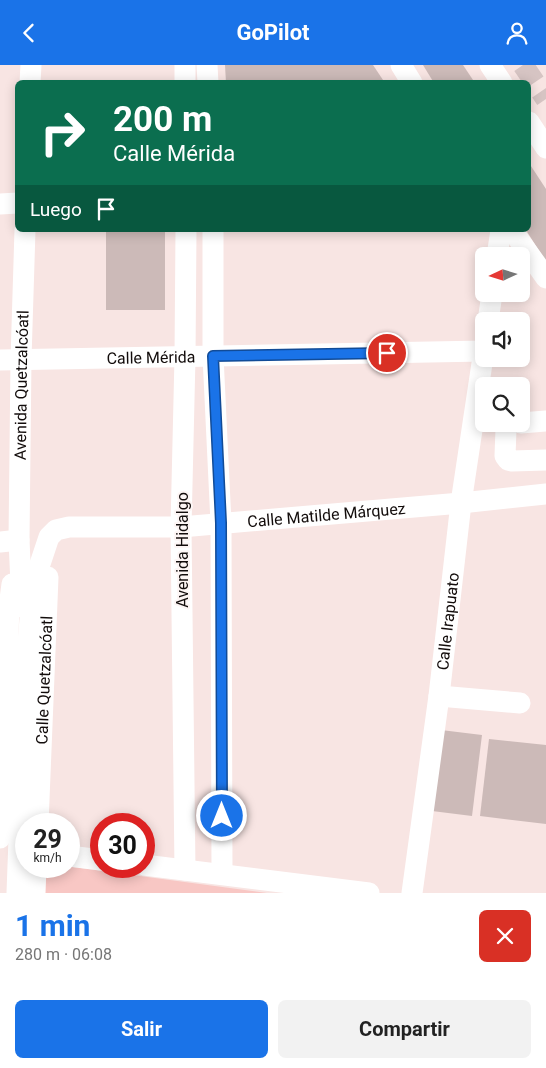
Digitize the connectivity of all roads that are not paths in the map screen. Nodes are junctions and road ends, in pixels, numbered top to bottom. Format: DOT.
graph roads {
  1 [pos="31,65"];
  2 [pos="185,65"];
  3 [pos="207,65"];
  4 [pos="401,65"];
  5 [pos="490,65"];
  6 [pos="30,80"];
  7 [pos="185,80"];
  8 [pos="208,80"];
  9 [pos="410,80"];
  10 [pos="500,80"];
  11 [pos="531,125"];
  12 [pos="546,148"];
  13 [pos="15,203"];
  14 [pos="0,204"];
  15 [pos="24,232"];
  16 [pos="186,232"];
  17 [pos="213,232"];
  18 [pos="501,232"];
  19 [pos="513,232"];
  20 [pos="498,247"];
  21 [pos="546,278"];
  22 [pos="475,350"];
  23 [pos="213,356"];
  24 [pos="185,357"];
  25 [pos="10,359"];
  26 [pos="481,367"];
  27 [pos="546,421"];
  28 [pos="530,422"];
  29 [pos="506,432"];
  30 [pos="546,460"];
  31 [pos="546,494"];
  32 [pos="461,503"];
  33 [pos="221,523"];
  34 [pos="181,527"];
  35 [pos="49,537"];
  36 [pos="9,541"];
  37 [pos="25,677"];
  38 [pos="439,696"];
  39 [pos="520,703"];
  40 [pos="38,813"];
  41 [pos="0,838"];
  42 [pos="155,866"];
  43 [pos="185,870"];
  44 [pos="222,874"];
  45 [pos="36,878"];
  46 [pos="17,893"];
  47 [pos="35,893"];
  48 [pos="369,893"];
  49 [pos="412,893"];
  1 -- 6 [label="street"];
  2 -- 7 [label="street"];
  3 -- 8 [label="street"];
  4 -- 9 [label="street"];
  5 -- 10 [label="street"];
  11 -- 12 [label="street"];
  13 -- 14 [label="street"];
  15 -- 25 [label="street, Avenida Quetzalcóatl"];
  16 -- 24 [label="street, Avenida Hidalgo"];
  17 -- 23 [label="street"];
  18 -- 20 [label="street"];
  19 -- 21 [label="street"];
  22 -- 23 [label="street, Calle Mérida"];
  23 -- 24 [label="street, Calle Mérida"];
  23 -- 33 [label="street"];
  24 -- 25 [label="street, Calle Mérida"];
  24 -- 34 [label="street, Avenida Hidalgo"];
  25 -- 36 [label="street, Avenida Quetzalcóatl"];
  26 -- 32 [label="street, Calle Irapuato"];
  27 -- 28 [label="street"];
  29 -- 30 [label="street"];
  31 -- 32 [label="street, Calle Matilde Márquez"];
  32 -- 33 [label="street, Calle Matilde Márquez"];
  32 -- 38 [label="street, Calle Irapuato"];
  33 -- 34 [label="street, Calle Matilde Márquez"];
  33 -- 44 [label="street"];
  34 -- 35 [label="street, Calle Matilde Márquez"];
  34 -- 43 [label="street, Avenida Hidalgo"];
  35 -- 37 [label="street"];
  35 -- 40 [label="street, Calle Quetzalcóatl"];
  36 -- 37 [label="street"];
  36 -- 41 [label="street"];
  37 -- 46 [label="street"];
  38 -- 39 [label="street"];
  38 -- 49 [label="street, Calle Irapuato"];
  42 -- 43 [label="street"];
  43 -- 44 [label="street"];
  44 -- 48 [label="street"];
  45 -- 47 [label="street"];
}
